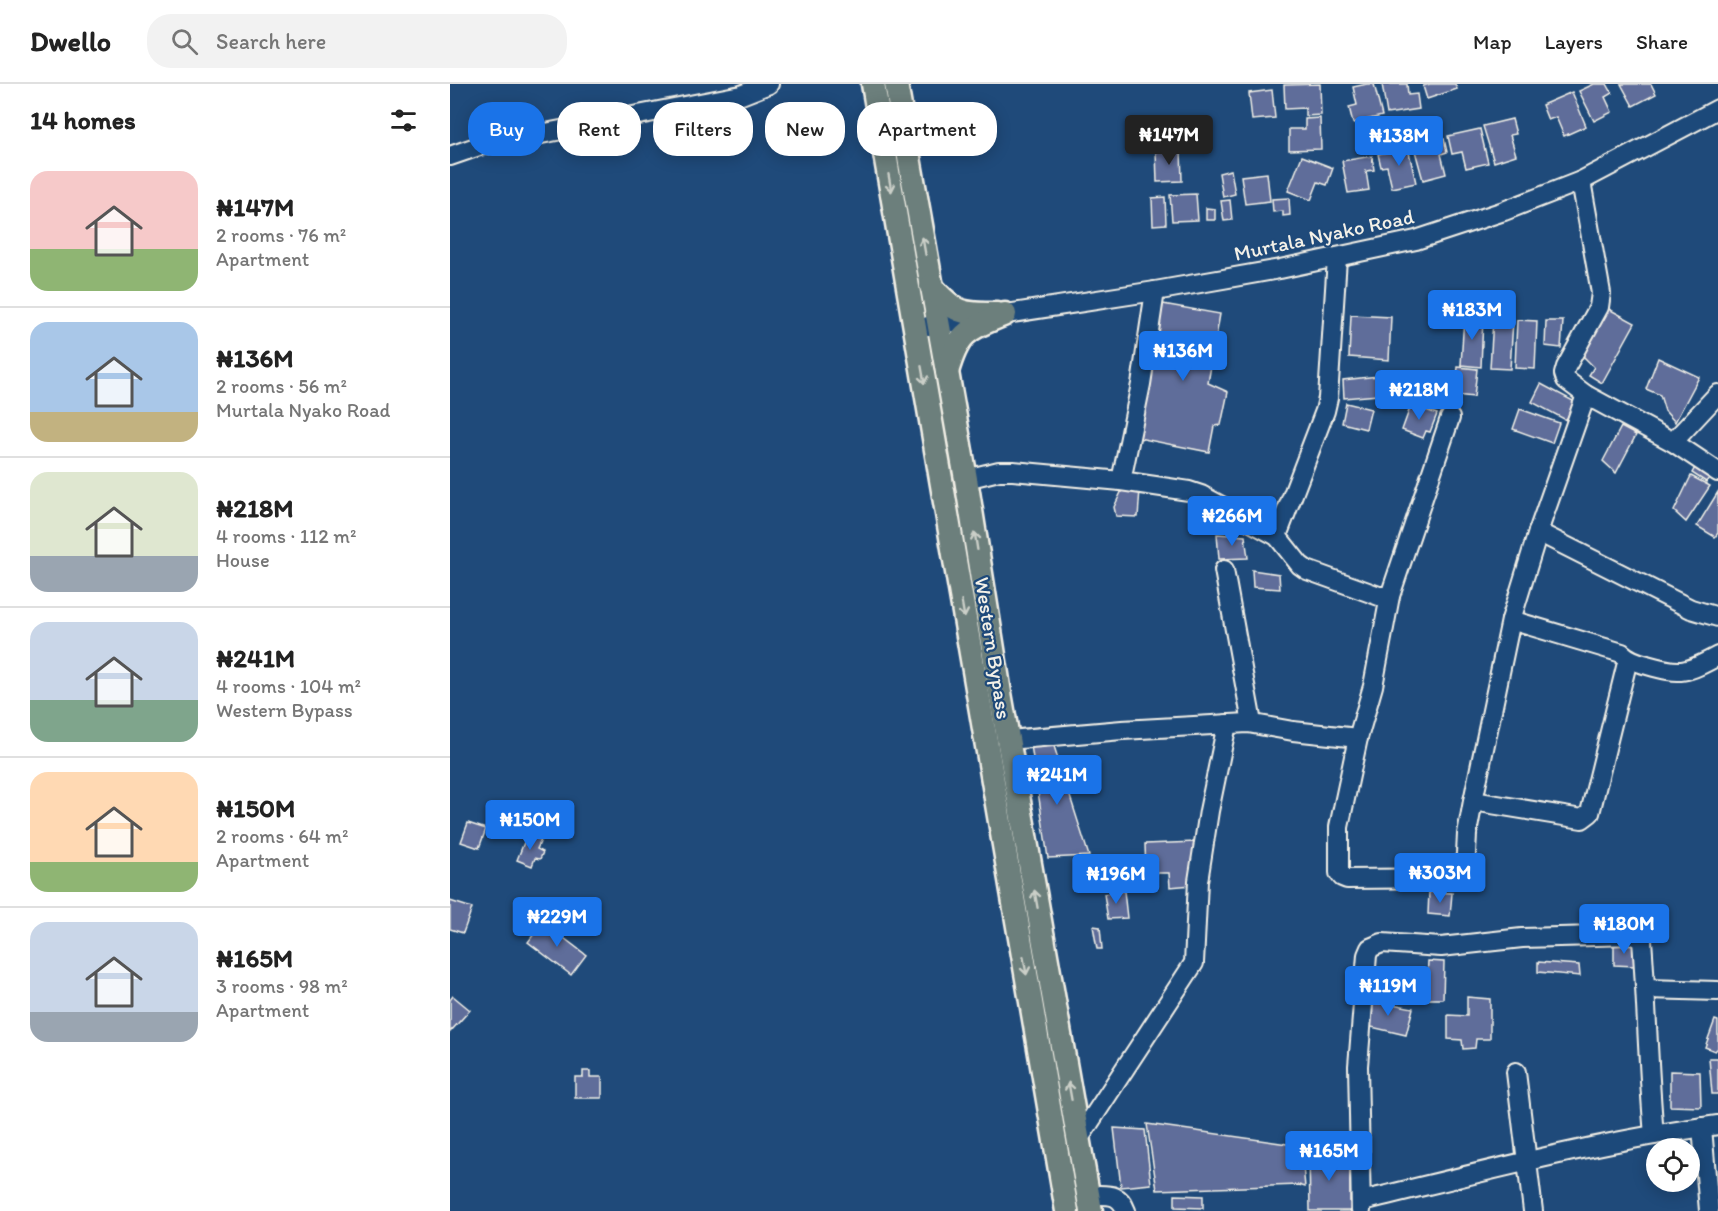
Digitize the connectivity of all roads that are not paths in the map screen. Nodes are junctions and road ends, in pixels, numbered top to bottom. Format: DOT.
graph roads {
  1 [pos="769,84"];
  2 [pos="873,84"];
  3 [pos="896,84"];
  4 [pos="1718,109"];
  5 [pos="450,156"];
  6 [pos="1581,181"];
  7 [pos="1337,258"];
  8 [pos="931,286"];
  9 [pos="1155,291"];
  10 [pos="1005,314"];
  11 [pos="938,324"];
  12 [pos="915,329"];
  13 [pos="947,373"];
  14 [pos="1718,394"];
  15 [pos="1586,395"];
  16 [pos="1450,418"];
  17 [pos="1673,442"];
  18 [pos="1718,472"];
  19 [pos="966,479"];
  20 [pos="1121,481"];
  21 [pos="1538,532"];
  22 [pos="1277,536"];
  23 [pos="1224,570"];
  24 [pos="1390,596"];
  25 [pos="1718,617"];
  26 [pos="1511,620"];
  27 [pos="1718,656"];
  28 [pos="1628,659"];
  29 [pos="1252,723"];
  30 [pos="1227,724"];
  31 [pos="1358,738"];
  32 [pos="1008,740"];
  33 [pos="1473,801"];
  34 [pos="1646,989"];
  35 [pos="1718,991"];
  36 [pos="1516,1072"];
  37 [pos="1710,1126"];
  38 [pos="1654,1135"];
  39 [pos="1078,1140"];
  40 [pos="1527,1161"];
  41 [pos="1089,1203"];
  42 [pos="1361,1206"];
  43 [pos="1067,1211"];
  44 [pos="1126,1211"];
  45 [pos="1533,1211"];
  46 [pos="1709,1211"];
  1 -- 5 [label="street"];
  2 -- 12 [label="main road, Western Bypass, one-way"];
  8 -- 3 [label="main road, Western Bypass, one-way"];
  4 -- 6 [label="street, Murtala Nyako Road"];
  6 -- 7 [label="street, Murtala Nyako Road"];
  6 -- 15 [label="street"];
  7 -- 9 [label="street, Murtala Nyako Road"];
  7 -- 22 [label="street"];
  8 -- 10 [label="main road"];
  8 -- 11 [label="main road, Western Bypass"];
  9 -- 10 [label="street, Murtala Nyako Road"];
  9 -- 20 [label="street"];
  10 -- 11 [label="street, Murtala Nyako Road"];
  10 -- 13 [label="main road"];
  11 -- 12 [label="street, Murtala Nyako Road"];
  11 -- 13 [label="main road, Western Bypass"];
  12 -- 43 [label="main road, Western Bypass, one-way"];
  13 -- 19 [label="main road, Western Bypass"];
  14 -- 17 [label="street"];
  15 -- 17 [label="street"];
  15 -- 21 [label="street"];
  16 -- 24 [label="street"];
  17 -- 18 [label="street"];
  19 -- 20 [label="street"];
  32 -- 19 [label="main road, Western Bypass, one-way"];
  20 -- 22 [label="street"];
  21 -- 25 [label="street"];
  21 -- 26 [label="street"];
  22 -- 24 [label="street"];
  23 -- 29 [label="street"];
  24 -- 31 [label="street"];
  26 -- 28 [label="street"];
  26 -- 33 [label="street"];
  27 -- 28 [label="street"];
  28 -- 33 [label="street"];
  29 -- 30 [label="street"];
  29 -- 31 [label="street"];
  30 -- 32 [label="street"];
  30 -- 39 [label="street"];
  31 -- 33 [label="street"];
  39 -- 32 [label="main road, Western Bypass, one-way"];
  34 -- 35 [label="street"];
  34 -- 38 [label="street"];
  34 -- 42 [label="street"];
  36 -- 40 [label="street"];
  37 -- 38 [label="street"];
  37 -- 46 [label="street"];
  38 -- 40 [label="street"];
  39 -- 41 [label="main road, Western Bypass"];
  40 -- 42 [label="street"];
  40 -- 45 [label="street"];
  41 -- 44 [label="street"];
}
